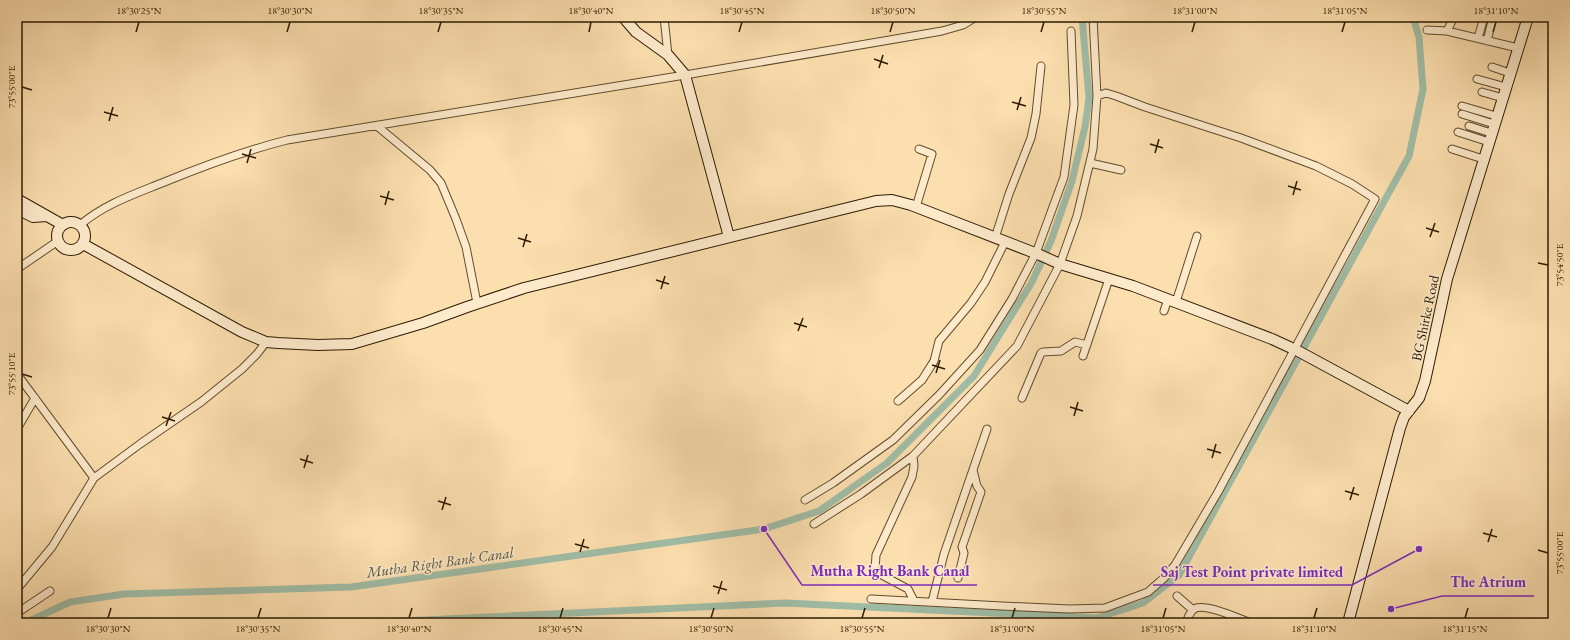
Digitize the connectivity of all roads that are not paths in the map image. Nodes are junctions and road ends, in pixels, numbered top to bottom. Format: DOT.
graph roads {
  1 [pos="638,17"];
  2 [pos="664,17"];
  3 [pos="976,17"];
  4 [pos="1093,17"];
  5 [pos="1454,17"];
  6 [pos="1484,17"];
  7 [pos="1493,17"];
  8 [pos="1528,17"];
  9 [pos="625,19"];
  10 [pos="1427,30"];
  11 [pos="1071,31"];
  12 [pos="1447,31"];
  13 [pos="1478,38"];
  14 [pos="1487,41"];
  15 [pos="1518,48"];
  16 [pos="668,55"];
  17 [pos="1042,66"];
  18 [pos="1492,67"];
  19 [pos="1510,72"];
  20 [pos="684,75"];
  21 [pos="1477,79"];
  22 [pos="1506,87"];
  23 [pos="1482,92"];
  24 [pos="1097,96"];
  25 [pos="1503,98"];
  26 [pos="1462,106"];
  27 [pos="1462,114"];
  28 [pos="377,126"];
  29 [pos="1469,126"];
  30 [pos="1493,129"];
  31 [pos="1458,132"];
  32 [pos="919,149"];
  33 [pos="1452,149"];
  34 [pos="1483,159"];
  35 [pos="1090,163"];
  36 [pos="1121,170"];
  37 [pos="19,203"];
  38 [pos="916,207"];
  39 [pos="63,225"];
  40 [pos="80,225"];
  41 [pos="1197,236"];
  42 [pos="729,237"];
  43 [pos="995,238"];
  44 [pos="58,241"];
  45 [pos="1005,242"];
  46 [pos="82,244"];
  47 [pos="1038,254"];
  48 [pos="1058,263"];
  49 [pos="17,269"];
  50 [pos="1109,278"];
  51 [pos="1172,301"];
  52 [pos="477,303"];
  53 [pos="1164,311"];
  54 [pos="266,342"];
  55 [pos="1087,345"];
  56 [pos="1296,350"];
  57 [pos="1083,356"];
  58 [pos="17,374"];
  59 [pos="35,398"];
  60 [pos="1022,398"];
  61 [pos="898,402"];
  62 [pos="1409,411"];
  63 [pos="17,429"];
  64 [pos="987,429"];
  65 [pos="913,456"];
  66 [pos="973,468"];
  67 [pos="94,478"];
  68 [pos="805,500"];
  69 [pos="814,524"];
  70 [pos="958,578"];
  71 [pos="17,589"];
  72 [pos="50,591"];
  73 [pos="1177,596"];
  74 [pos="871,598"];
  75 [pos="914,601"];
  76 [pos="932,602"];
  77 [pos="1194,610"];
  78 [pos="17,613"];
  79 [pos="1186,623"];
  80 [pos="1251,623"];
  81 [pos="1348,623"];
  1 -- 9 [label="street"];
  2 -- 16 [label="street"];
  3 -- 20 [label="street"];
  4 -- 24 [label="street"];
  5 -- 12 [label="street"];
  6 -- 13 [label="street"];
  7 -- 14 [label="street"];
  8 -- 15 [label="street, BG Shirke Road"];
  9 -- 16 [label="street"];
  10 -- 12 [label="street"];
  11 -- 47 [label="street"];
  12 -- 13 [label="street"];
  13 -- 14 [label="street"];
  14 -- 15 [label="street"];
  15 -- 19 [label="street, BG Shirke Road"];
  16 -- 20 [label="street"];
  17 -- 43 [label="street"];
  18 -- 19 [label="street"];
  19 -- 22 [label="street, BG Shirke Road"];
  20 -- 28 [label="street"];
  20 -- 42 [label="street"];
  21 -- 22 [label="street"];
  22 -- 25 [label="street, BG Shirke Road"];
  23 -- 25 [label="street"];
  24 -- 35 [label="street"];
  24 -- 56 [label="street"];
  25 -- 30 [label="street, BG Shirke Road"];
  26 -- 30 [label="street"];
  27 -- 30 [label="street"];
  28 -- 40 [label="street"];
  28 -- 52 [label="street"];
  29 -- 30 [label="street"];
  30 -- 31 [label="street"];
  30 -- 34 [label="street, BG Shirke Road"];
  32 -- 38 [label="street"];
  33 -- 34 [label="street"];
  34 -- 62 [label="street, BG Shirke Road"];
  35 -- 36 [label="street"];
  35 -- 48 [label="street"];
  37 -- 39 [label="street"];
  38 -- 42 [label="street"];
  38 -- 43 [label="street"];
  39 -- 40 [label="street"];
  39 -- 44 [label="street"];
  40 -- 46 [label="street"];
  41 -- 51 [label="street"];
  42 -- 52 [label="street"];
  43 -- 45 [label="street"];
  44 -- 46 [label="street"];
  44 -- 49 [label="street"];
  45 -- 47 [label="street"];
  45 -- 61 [label="street"];
  46 -- 54 [label="street"];
  47 -- 48 [label="street"];
  47 -- 68 [label="street"];
  48 -- 50 [label="street"];
  48 -- 65 [label="street"];
  50 -- 51 [label="street"];
  50 -- 55 [label="street"];
  51 -- 53 [label="street"];
  51 -- 56 [label="street"];
  52 -- 54 [label="street"];
  54 -- 67 [label="street"];
  55 -- 57 [label="street"];
  55 -- 60 [label="street"];
  56 -- 62 [label="street"];
  56 -- 76 [label="street"];
  58 -- 59 [label="street"];
  59 -- 63 [label="street"];
  59 -- 67 [label="street"];
  62 -- 81 [label="street, BG Shirke Road"];
  64 -- 66 [label="street"];
  65 -- 69 [label="street"];
  65 -- 75 [label="street"];
  66 -- 70 [label="street"];
  66 -- 76 [label="street"];
  67 -- 71 [label="street"];
  72 -- 78 [label="street"];
  73 -- 77 [label="street"];
  74 -- 75 [label="street"];
  75 -- 76 [label="street"];
  77 -- 79 [label="street"];
  77 -- 80 [label="street"];
}
